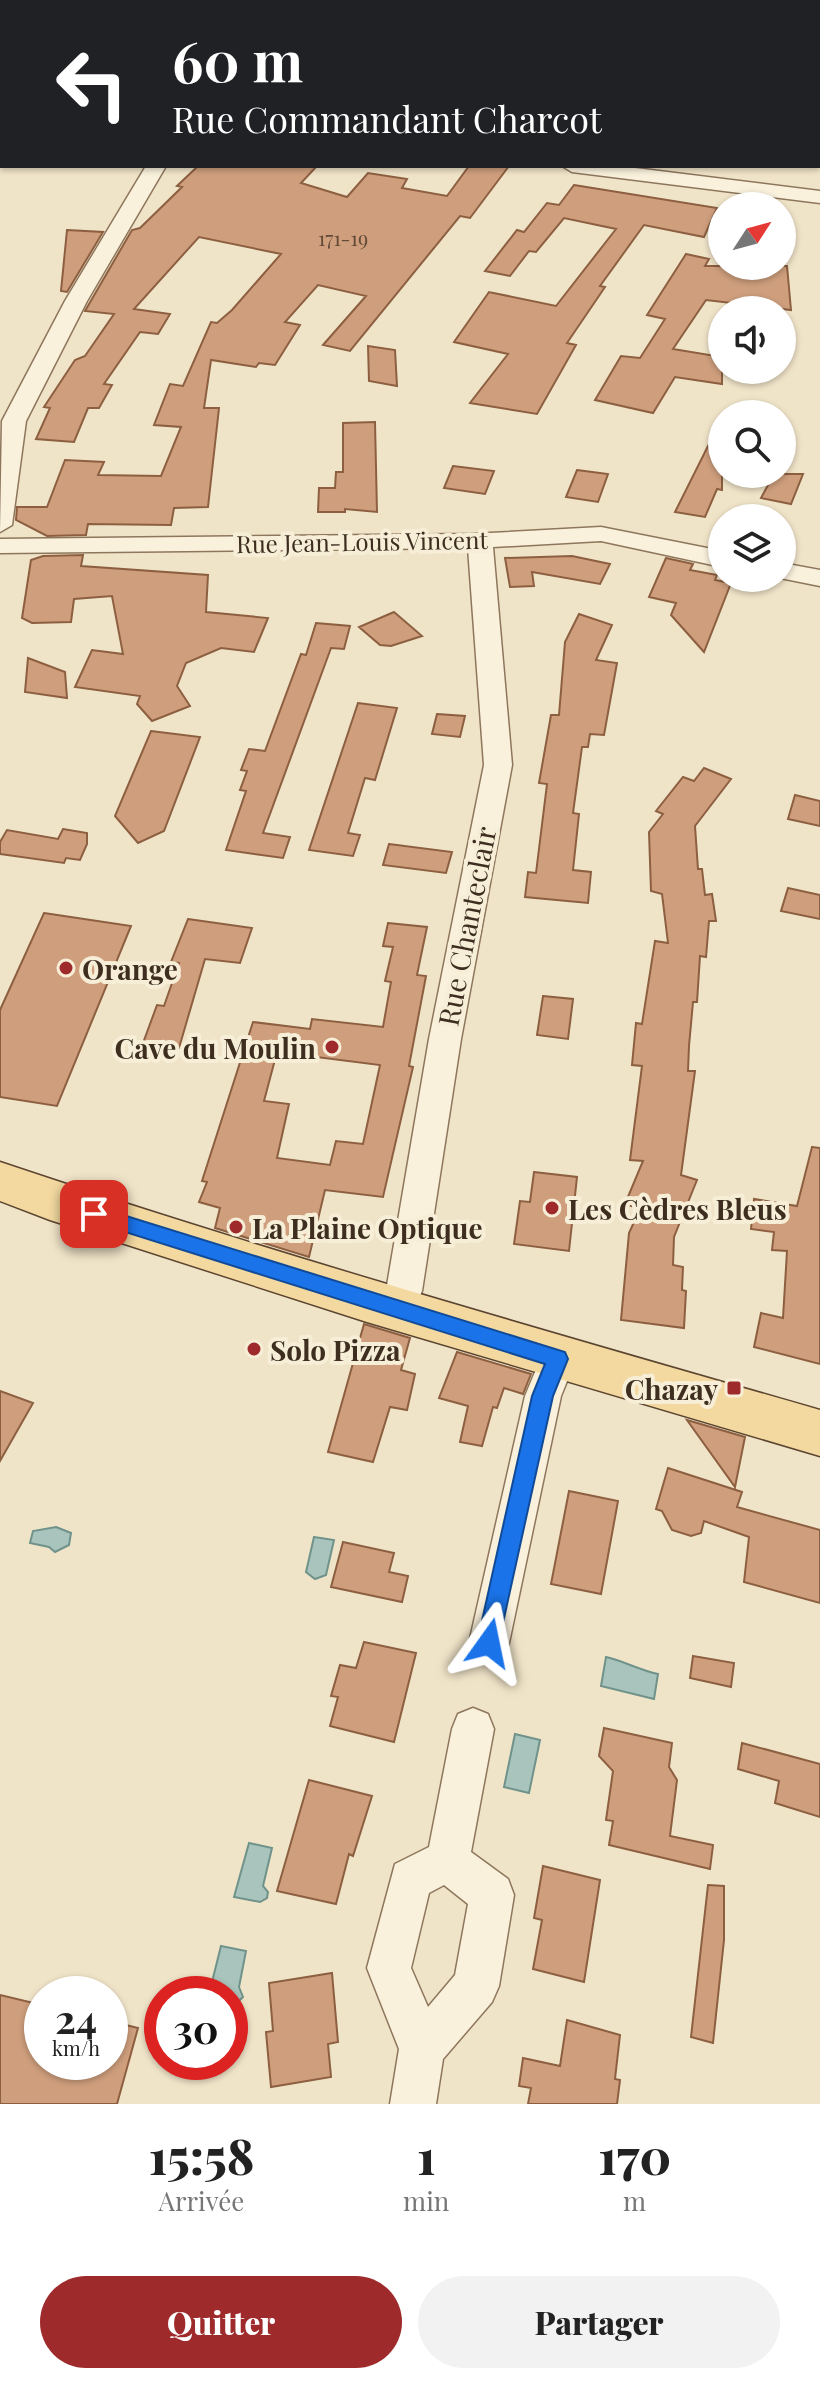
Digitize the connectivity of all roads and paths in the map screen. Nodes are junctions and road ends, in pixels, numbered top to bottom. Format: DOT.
graph roads {
  1 [pos="155,168"];
  2 [pos="588,168"];
  3 [pos="820,197"];
  4 [pos="0,525"];
  5 [pos="480,540"];
  6 [pos="0,546"];
  7 [pos="708,556"];
  8 [pos="796,574"];
  9 [pos="820,578"];
  10 [pos="3,1187"];
  11 [pos="396,1310"];
  12 [pos="558,1359"];
  13 [pos="820,1433"];
  14 [pos="489,1643"];
  15 [pos="473,1729"];
  16 [pos="448,1861"];
  17 [pos="422,2049"];
  18 [pos="413,2104"];
  1 -- 4 [label="street"];
  2 -- 3 [label="street"];
  5 -- 6 [label="street, Rue Jean-Louis Vincent"];
  5 -- 7 [label="street, Rue Jean-Louis Vincent"];
  5 -- 11 [label="street, Rue Chanteclair"];
  8 -- 9 [label="street"];
  10 -- 11 [label="main road"];
  11 -- 12 [label="main road"];
  12 -- 13 [label="main road"];
  12 -- 14 [label="street"];
  15 -- 16 [label="street"];
  16 -- 17 [label="street"];
  16 -- 17 [label="street"];
  17 -- 18 [label="street"];
}
